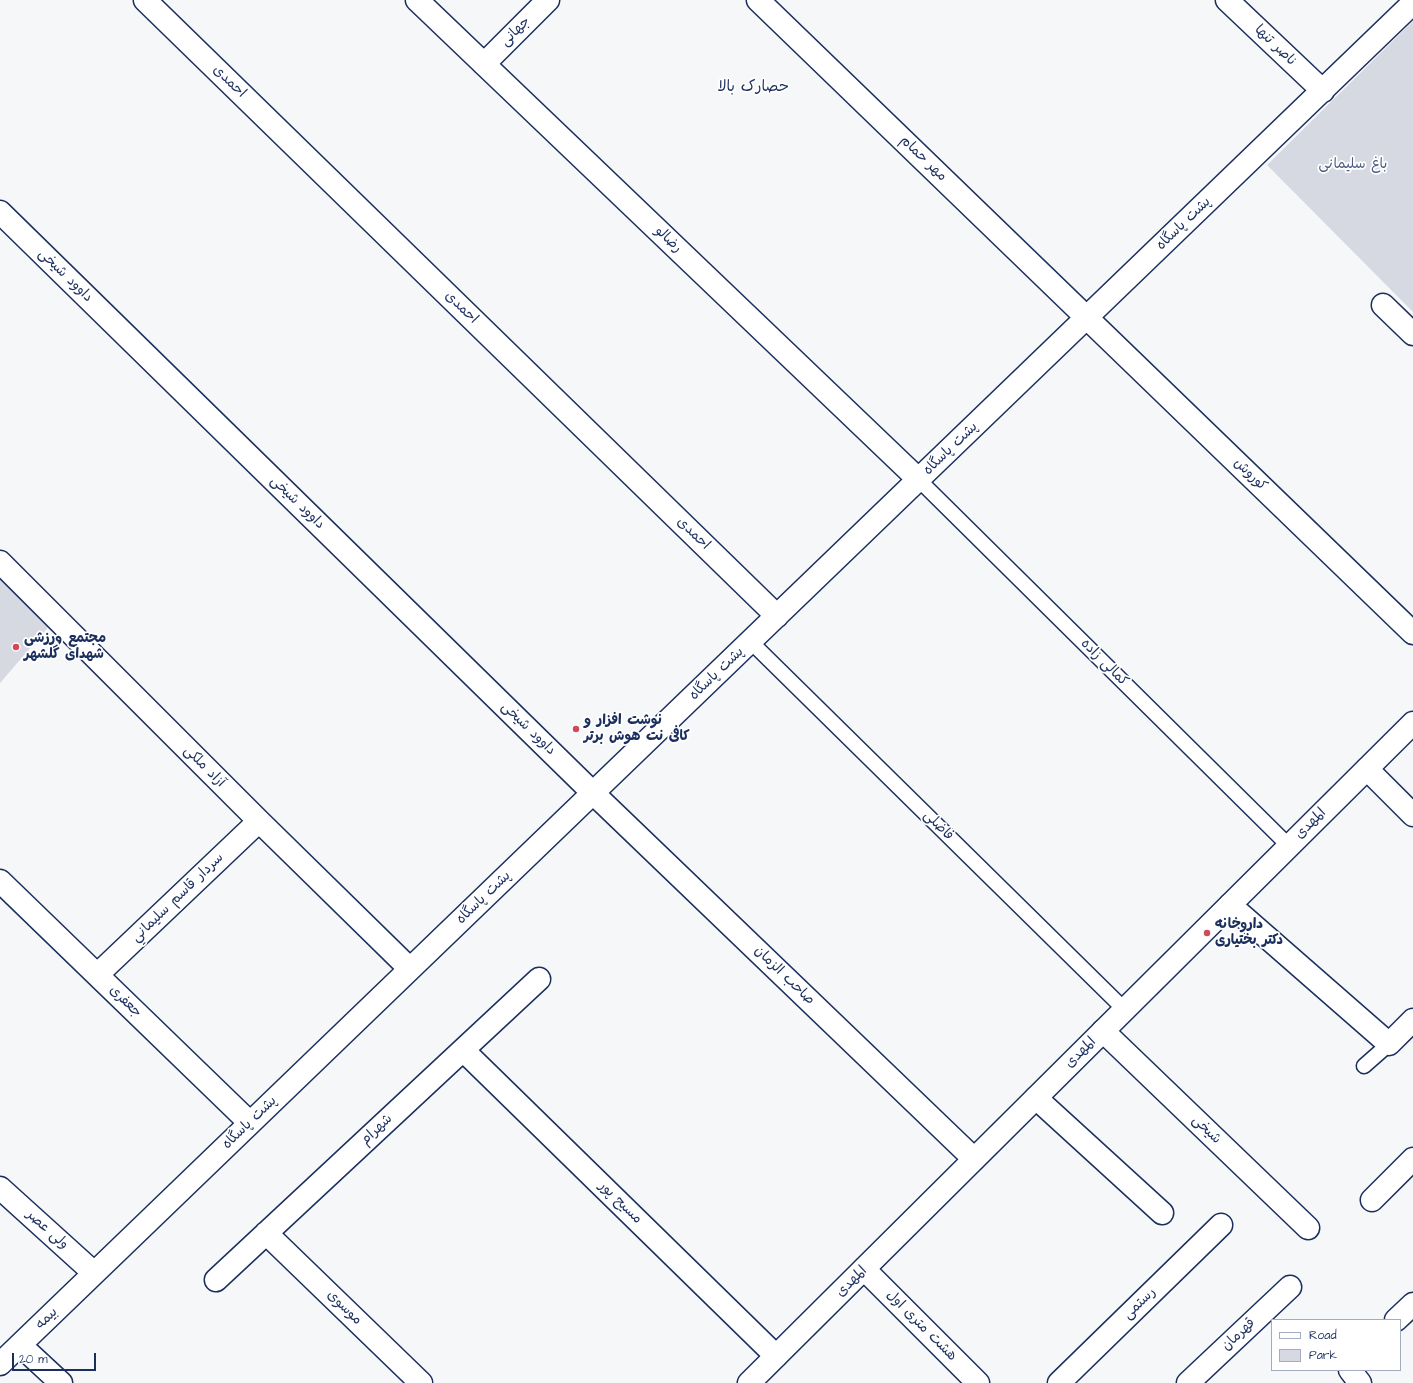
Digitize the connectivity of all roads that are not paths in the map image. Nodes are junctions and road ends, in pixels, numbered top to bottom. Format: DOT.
graph roads {
  1 [pos="145,0"];
  2 [pos="417,0"];
  3 [pos="548,0"];
  4 [pos="758,0"];
  5 [pos="1227,0"];
  6 [pos="1413,3"];
  7 [pos="484,64"];
  8 [pos="1323,91"];
  9 [pos="0,212"];
  10 [pos="1383,305"];
  11 [pos="1087,318"];
  12 [pos="1413,334"];
  13 [pos="919,480"];
  14 [pos="0,562"];
  15 [pos="778,616"];
  16 [pos="1413,633"];
  17 [pos="751,642"];
  18 [pos="1413,723"];
  19 [pos="1366,769"];
  20 [pos="593,793"];
  21 [pos="1413,815"];
  22 [pos="259,821"];
  23 [pos="1289,846"];
  24 [pos="0,881"];
  25 [pos="1230,905"];
  26 [pos="410,969"];
  27 [pos="97,975"];
  28 [pos="539,979"];
  29 [pos="1124,1010"];
  30 [pos="1413,1020"];
  31 [pos="1103,1031"];
  32 [pos="1389,1044"];
  33 [pos="463,1050"];
  34 [pos="1364,1066"];
  35 [pos="1036,1098"];
  36 [pos="250,1123"];
  37 [pos="1413,1158"];
  38 [pos="974,1159"];
  39 [pos="0,1188"];
  40 [pos="1372,1200"];
  41 [pos="1162,1212"];
  42 [pos="1221,1225"];
  43 [pos="1308,1228"];
  44 [pos="266,1233"];
  45 [pos="864,1269"];
  46 [pos="94,1273"];
  47 [pos="216,1280"];
  48 [pos="1290,1287"];
  49 [pos="1413,1304"];
  50 [pos="1397,1319"];
  51 [pos="20,1345"];
  52 [pos="776,1356"];
  53 [pos="0,1364"];
  54 [pos="1351,1371"];
  55 [pos="61,1383"];
  56 [pos="421,1383"];
  57 [pos="749,1383"];
  58 [pos="978,1383"];
  59 [pos="1058,1383"];
  60 [pos="1188,1383"];
  61 [pos="1360,1383"];
  1 -- 15 [label="street, احمدی"];
  2 -- 7 [label="street, رضالو"];
  3 -- 7 [label="street, جهانی"];
  4 -- 11 [label="street, مهر حمام"];
  5 -- 8 [label="street, ناصر تنها"];
  6 -- 8 [label="street"];
  7 -- 13 [label="street, رضالو"];
  8 -- 11 [label="street, پشت پاسگاه"];
  9 -- 20 [label="street, داوود شیخی"];
  10 -- 12 [label="street"];
  11 -- 13 [label="street, پشت پاسگاه"];
  11 -- 16 [label="street, کوروش"];
  13 -- 15 [label="street, پشت پاسگاه"];
  13 -- 23 [label="lane, کمالی زاده"];
  14 -- 22 [label="street, آزاد ملکی"];
  15 -- 17 [label="street, پشت پاسگاه"];
  17 -- 20 [label="street, پشت پاسگاه"];
  17 -- 29 [label="lane, فاضلی"];
  18 -- 19 [label="street, المهدی"];
  19 -- 21 [label="street"];
  19 -- 23 [label="street, المهدی"];
  20 -- 26 [label="street, پشت پاسگاه"];
  20 -- 38 [label="street, صاحب الزمان"];
  22 -- 26 [label="street, آزاد ملکی"];
  22 -- 27 [label="street, سردار قاسم سليماني"];
  23 -- 25 [label="street, المهدی"];
  24 -- 27 [label="street, جعفری"];
  25 -- 29 [label="street, المهدی"];
  25 -- 32 [label="street"];
  26 -- 36 [label="street, پشت پاسگاه"];
  27 -- 36 [label="street, جعفری"];
  28 -- 33 [label="street, شهرام"];
  29 -- 31 [label="street, المهدی"];
  30 -- 32 [label="street"];
  31 -- 35 [label="street, المهدی"];
  31 -- 43 [label="street, شیخی"];
  32 -- 34 [label="lane"];
  33 -- 44 [label="street, شهرام"];
  33 -- 52 [label="street, مسیح پور"];
  35 -- 38 [label="street, المهدی"];
  35 -- 41 [label="street"];
  36 -- 46 [label="street, پشت پاسگاه"];
  37 -- 40 [label="street"];
  38 -- 45 [label="street, المهدی"];
  39 -- 46 [label="street, ولی عصر"];
  42 -- 59 [label="street, رستمی"];
  44 -- 47 [label="street, شهرام"];
  44 -- 56 [label="street, موسوی"];
  45 -- 52 [label="street, المهدی"];
  45 -- 58 [label="street, هشت متری اول"];
  46 -- 51 [label="street, بیمه"];
  48 -- 60 [label="street, قهرمان"];
  49 -- 50 [label="street"];
  51 -- 53 [label="street, بیمه"];
  51 -- 55 [label="street"];
  52 -- 57 [label="street, المهدی"];
  54 -- 61 [label="street"];
}
